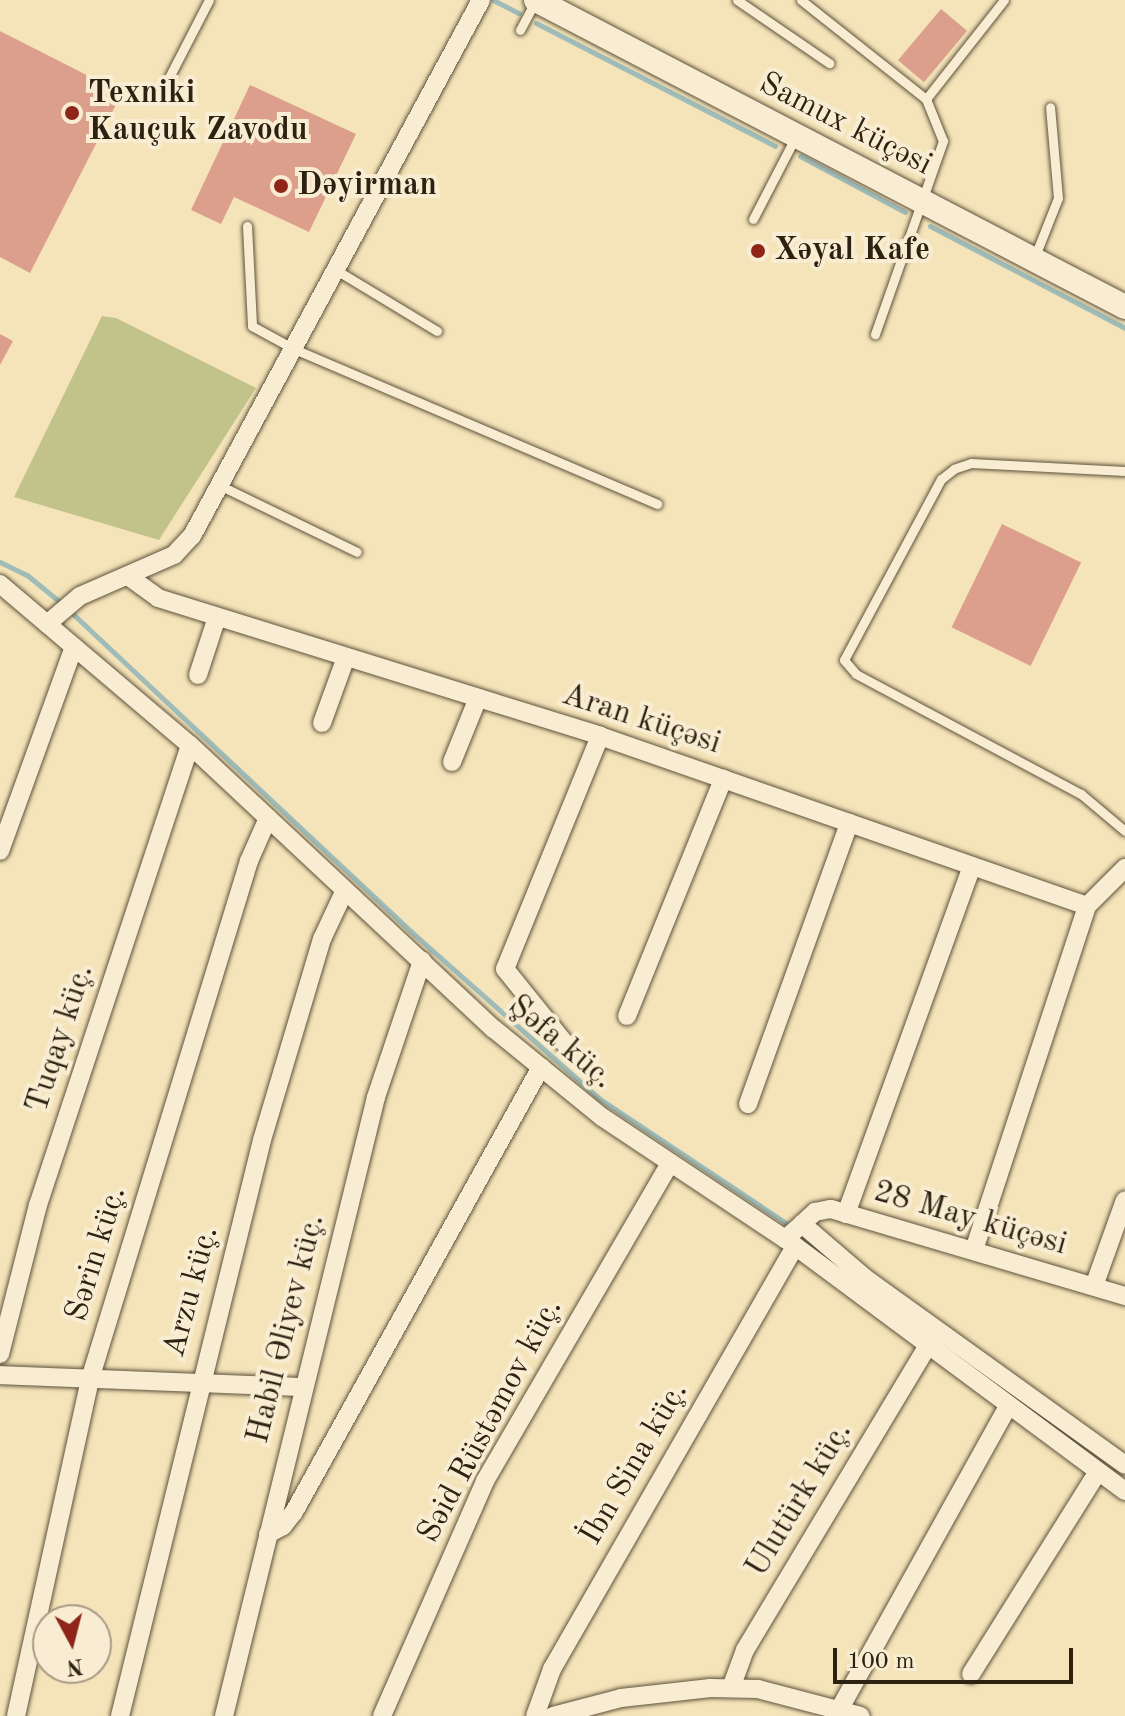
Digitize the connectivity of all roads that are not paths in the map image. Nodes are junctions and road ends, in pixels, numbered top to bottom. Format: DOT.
graph roads {
  1 [pos="209,0"];
  2 [pos="481,0"];
  3 [pos="536,0"];
  4 [pos="737,0"];
  5 [pos="801,0"];
  6 [pos="1004,0"];
  7 [pos="520,30"];
  8 [pos="829,63"];
  9 [pos="163,89"];
  10 [pos="926,99"];
  11 [pos="1050,107"];
  12 [pos="796,136"];
  13 [pos="925,203"];
  14 [pos="753,219"];
  15 [pos="247,226"];
  16 [pos="1034,259"];
  17 [pos="336,270"];
  18 [pos="1125,307"];
  19 [pos="437,331"];
  20 [pos="875,334"];
  21 [pos="294,349"];
  22 [pos="1125,471"];
  23 [pos="219,485"];
  24 [pos="657,504"];
  25 [pos="357,552"];
  26 [pos="128,576"];
  27 [pos="0,584"];
  28 [pos="217,617"];
  29 [pos="47,624"];
  30 [pos="74,647"];
  31 [pos="346,657"];
  32 [pos="198,675"];
  33 [pos="478,698"];
  34 [pos="322,723"];
  35 [pos="600,736"];
  36 [pos="190,745"];
  37 [pos="452,762"];
  38 [pos="723,779"];
  39 [pos="268,818"];
  40 [pos="849,823"];
  41 [pos="1125,831"];
  42 [pos="0,851"];
  43 [pos="972,866"];
  44 [pos="1125,868"];
  45 [pos="345,890"];
  46 [pos="1087,906"];
  47 [pos="422,961"];
  48 [pos="627,1016"];
  49 [pos="567,1046"];
  50 [pos="541,1067"];
  51 [pos="748,1104"];
  52 [pos="670,1163"];
  53 [pos="1125,1200"];
  54 [pos="846,1214"];
  55 [pos="802,1224"];
  56 [pos="790,1242"];
  57 [pos="974,1250"];
  58 [pos="1094,1286"];
  59 [pos="1125,1296"];
  60 [pos="928,1346"];
  61 [pos="0,1354"];
  62 [pos="0,1375"];
  63 [pos="91,1376"];
  64 [pos="200,1381"];
  65 [pos="304,1387"];
  66 [pos="1008,1406"];
  67 [pos="1125,1465"];
  68 [pos="1097,1473"];
  69 [pos="1125,1491"];
  70 [pos="268,1534"];
  71 [pos="971,1674"];
  72 [pos="731,1688"];
  73 [pos="839,1710"];
  74 [pos="16,1716"];
  75 [pos="120,1716"];
  76 [pos="224,1716"];
  77 [pos="382,1716"];
  78 [pos="535,1716"];
  79 [pos="555,1716"];
  80 [pos="861,1716"];
  1 -- 9 [label="lane"];
  2 -- 17 [label="street"];
  3 -- 7 [label="lane"];
  3 -- 12 [label="main road, Samux küçəsi"];
  4 -- 8 [label="lane"];
  5 -- 10 [label="lane"];
  6 -- 10 [label="lane"];
  10 -- 13 [label="lane"];
  11 -- 16 [label="lane"];
  12 -- 13 [label="main road, Samux küçəsi"];
  12 -- 14 [label="lane"];
  13 -- 16 [label="main road, Samux küçəsi"];
  13 -- 20 [label="lane"];
  15 -- 21 [label="lane"];
  16 -- 18 [label="main road, Samux küçəsi"];
  17 -- 19 [label="lane"];
  17 -- 21 [label="street"];
  21 -- 23 [label="street"];
  21 -- 24 [label="lane"];
  22 -- 41 [label="lane"];
  23 -- 25 [label="lane"];
  23 -- 26 [label="street"];
  26 -- 28 [label="street, Aran küçəsi"];
  26 -- 29 [label="street"];
  27 -- 29 [label="street, Şəfa küç."];
  28 -- 31 [label="street, Aran küçəsi"];
  28 -- 32 [label="street"];
  29 -- 30 [label="street, Şəfa küç."];
  30 -- 36 [label="street, Şəfa küç."];
  30 -- 42 [label="street"];
  31 -- 33 [label="street, Aran küçəsi"];
  31 -- 34 [label="street"];
  33 -- 35 [label="street, Aran küçəsi"];
  33 -- 37 [label="street"];
  35 -- 38 [label="street, Aran küçəsi"];
  35 -- 49 [label="street"];
  36 -- 39 [label="street, Şəfa küç."];
  36 -- 61 [label="street, Tuqay küç."];
  38 -- 40 [label="street, Aran küçəsi"];
  38 -- 48 [label="street"];
  39 -- 45 [label="street, Şəfa küç."];
  39 -- 63 [label="street, Sərin küç."];
  40 -- 43 [label="street, Aran küçəsi"];
  40 -- 51 [label="street"];
  43 -- 46 [label="street, Aran küçəsi"];
  43 -- 54 [label="street"];
  44 -- 46 [label="street"];
  45 -- 47 [label="street, Şəfa küç."];
  45 -- 64 [label="street, Arzu küç."];
  46 -- 57 [label="street"];
  47 -- 50 [label="street, Şəfa küç."];
  47 -- 65 [label="street, Habil Əliyev küç."];
  50 -- 52 [label="street, Şəfa küç."];
  50 -- 70 [label="street"];
  52 -- 56 [label="street, Şəfa küç."];
  52 -- 77 [label="street, Səid Rüstəmov küç."];
  53 -- 58 [label="street"];
  54 -- 55 [label="street, 28 May küçəsi"];
  54 -- 57 [label="street, 28 May küçəsi"];
  55 -- 56 [label="street"];
  55 -- 67 [label="street"];
  56 -- 60 [label="street, Şəfa küç."];
  56 -- 78 [label="street, İbn Sina küç."];
  57 -- 58 [label="street, 28 May küçəsi"];
  58 -- 59 [label="street, 28 May küçəsi"];
  60 -- 66 [label="street, Şəfa küç."];
  60 -- 72 [label="street, Ulutürk küç."];
  62 -- 63 [label="street"];
  63 -- 64 [label="street"];
  63 -- 74 [label="street, Sərin küç."];
  64 -- 65 [label="street"];
  64 -- 75 [label="street, Arzu küç."];
  65 -- 70 [label="street, Habil Əliyev küç."];
  66 -- 68 [label="street, Şəfa küç."];
  66 -- 73 [label="street"];
  68 -- 69 [label="street, Şəfa küç."];
  68 -- 71 [label="street"];
  70 -- 76 [label="street, Habil Əliyev küç."];
  72 -- 73 [label="street"];
  72 -- 79 [label="street"];
  73 -- 80 [label="street"];
}
